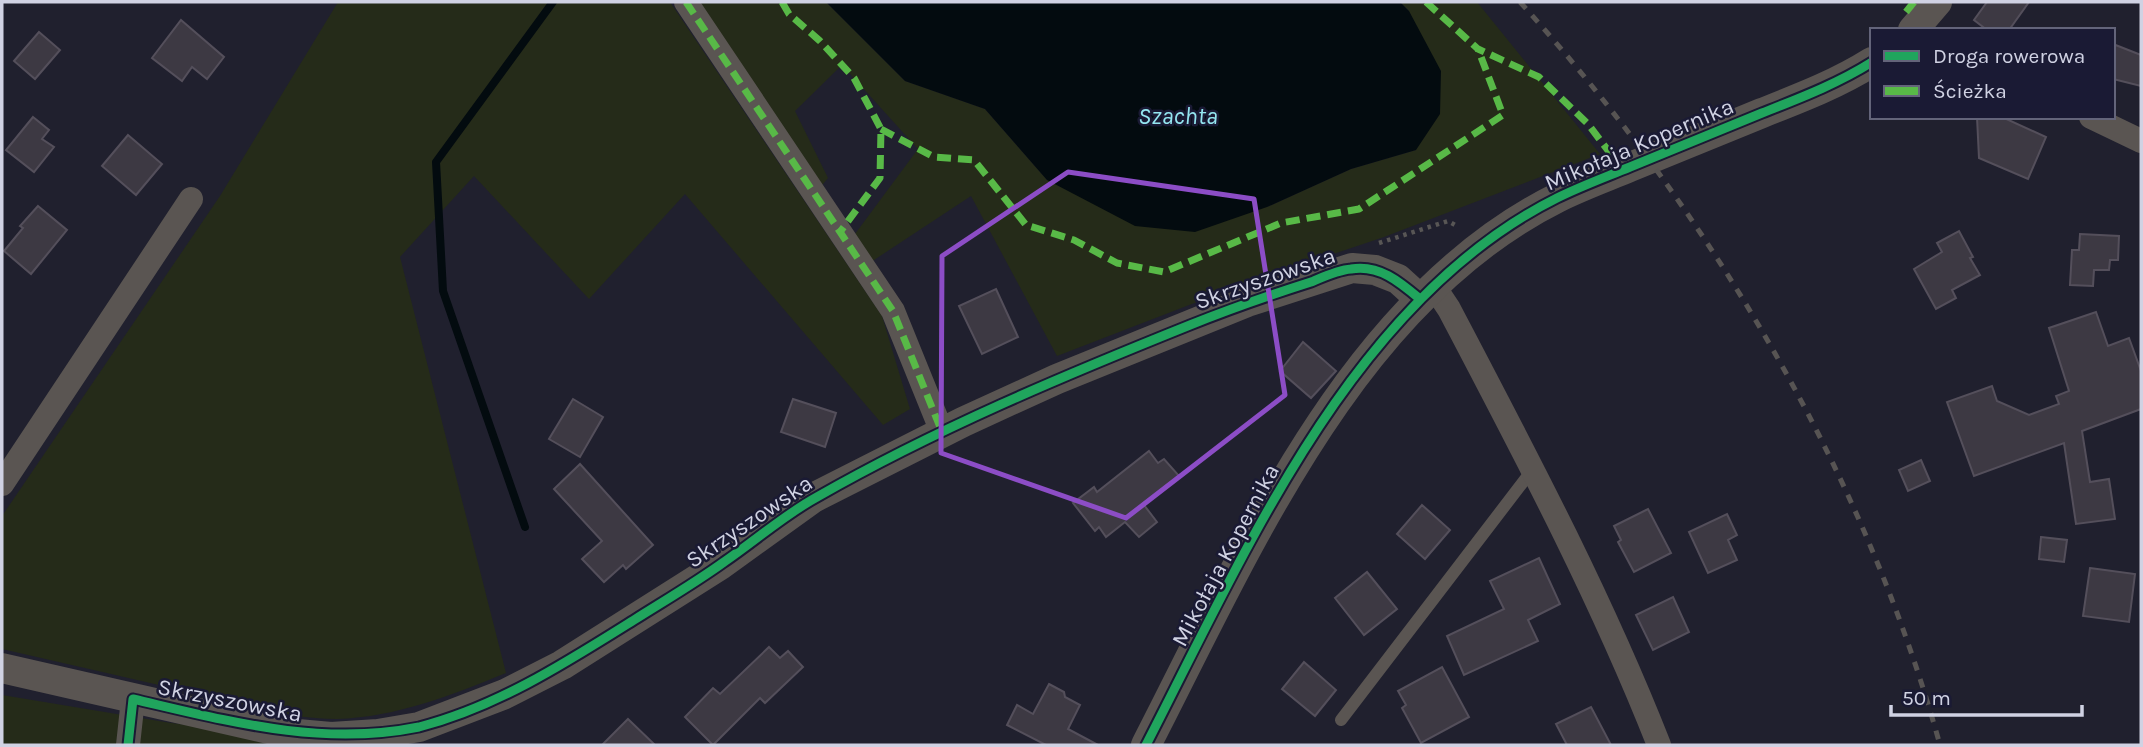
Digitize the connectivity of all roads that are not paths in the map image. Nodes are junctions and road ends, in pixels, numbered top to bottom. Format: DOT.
graph roads {
  1 [pos="686,2"];
  2 [pos="1937,2"];
  3 [pos="1918,28"];
  4 [pos="1870,63"];
  5 [pos="2095,119"];
  6 [pos="2141,141"];
  7 [pos="191,199"];
  8 [pos="1426,292"];
  9 [pos="942,432"];
  10 [pos="1533,468"];
  11 [pos="2,484"];
  12 [pos="2,668"];
  13 [pos="132,699"];
  14 [pos="1341,720"];
  15 [pos="128,745"];
  16 [pos="1146,745"];
  17 [pos="1659,745"];
  1 -- 9 [label="street"];
  2 -- 3 [label="street"];
  4 -- 8 [label="street, Mikołaja Kopernika"];
  5 -- 6 [label="street"];
  7 -- 11 [label="street"];
  8 -- 9 [label="street, Skrzyszowska"];
  8 -- 10 [label="street"];
  8 -- 16 [label="street, Mikołaja Kopernika"];
  9 -- 13 [label="street, Skrzyszowska"];
  10 -- 14 [label="lane"];
  10 -- 17 [label="street"];
  12 -- 13 [label="street, Skrzyszowska"];
  13 -- 15 [label="street, Skrzyszowska"];
}
